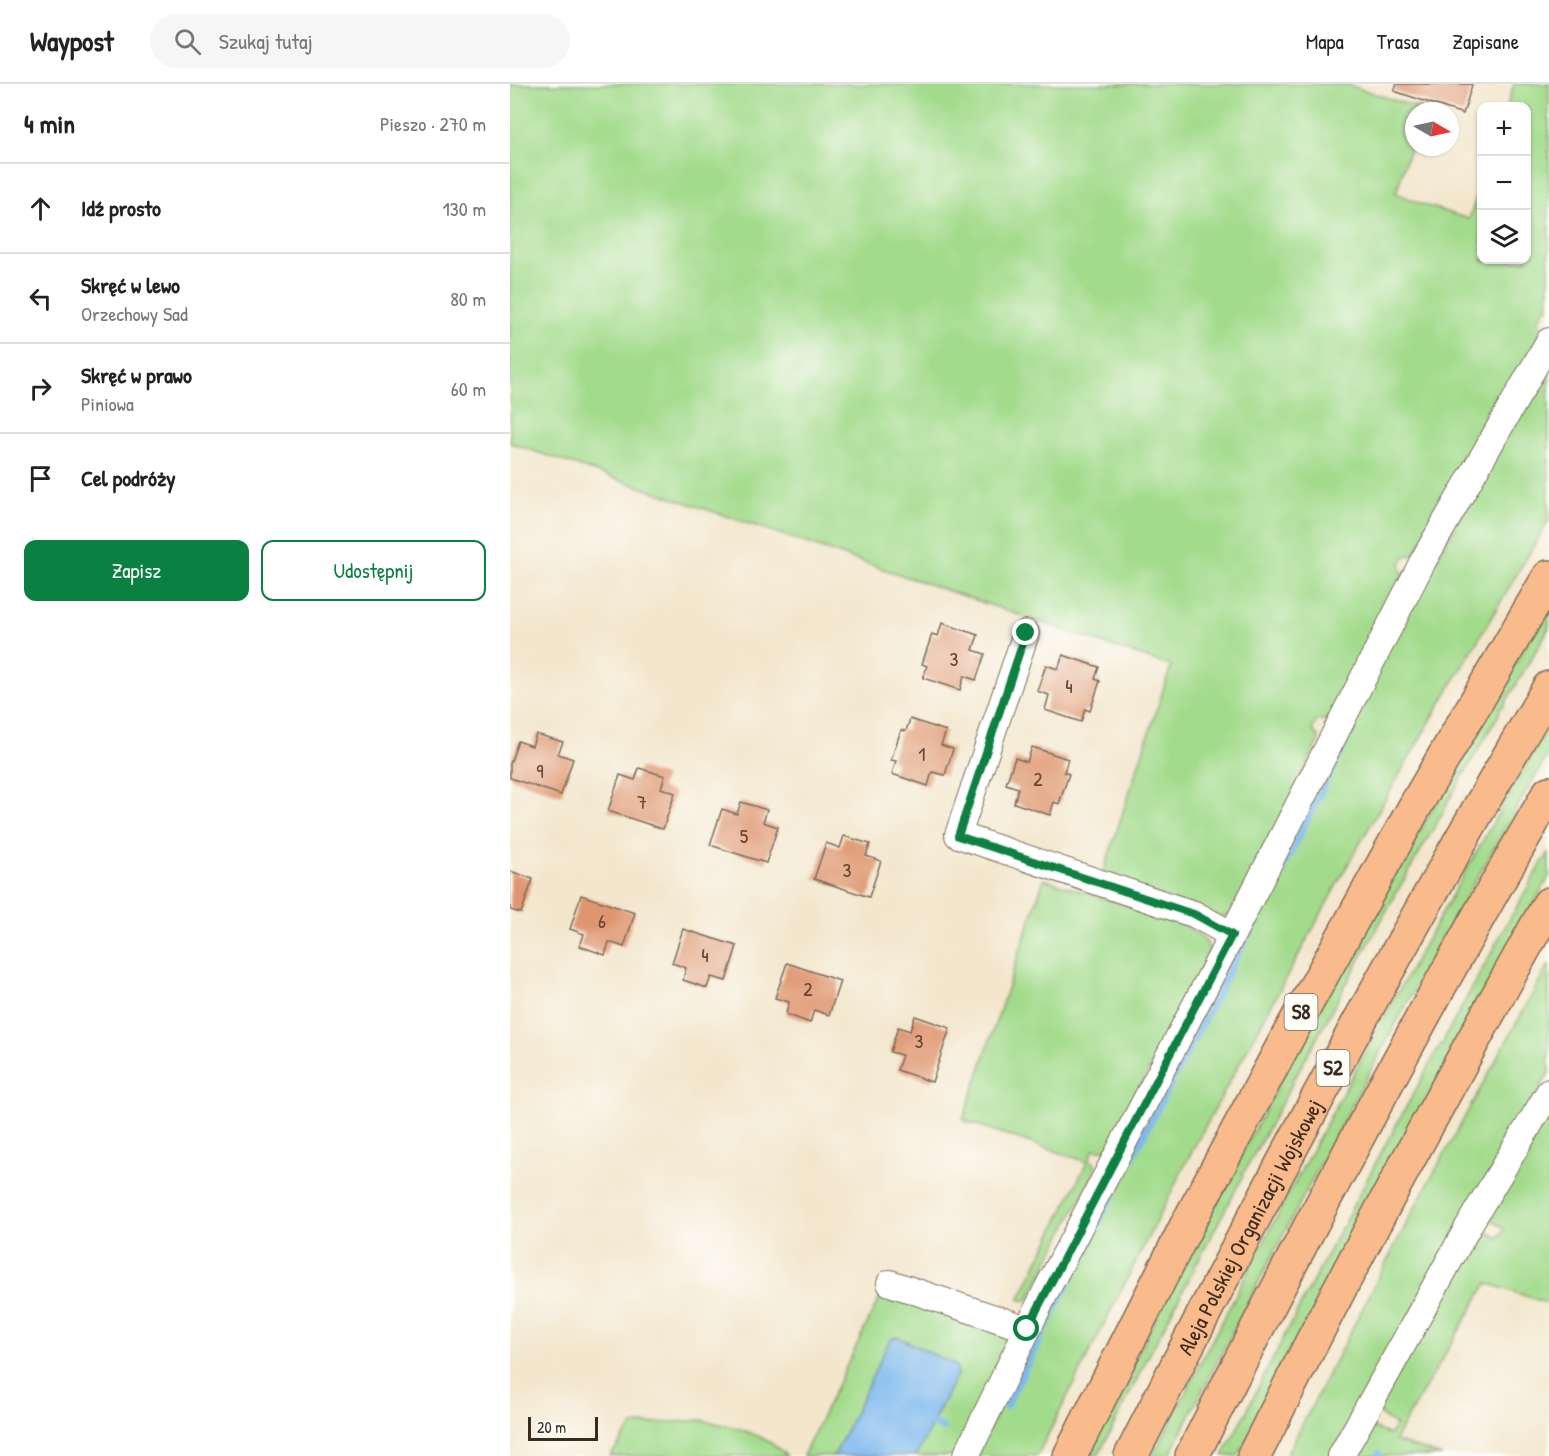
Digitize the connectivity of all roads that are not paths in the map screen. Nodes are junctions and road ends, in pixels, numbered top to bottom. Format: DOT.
graph roads {
  1 [pos="1549,341"];
  2 [pos="1549,577"];
  3 [pos="1026,633"];
  4 [pos="1549,688"];
  5 [pos="1549,793"];
  6 [pos="1549,904"];
  7 [pos="1232,935"];
  8 [pos="1549,1092"];
  9 [pos="890,1283"];
  10 [pos="1027,1329"];
  11 [pos="966,1456"];
  12 [pos="1070,1456"];
  13 [pos="1131,1456"];
  14 [pos="1192,1456"];
  15 [pos="1254,1456"];
  16 [pos="1341,1456"];
  1 -- 7 [label="street"];
  2 -- 12 [label="highway, S8"];
  3 -- 7 [label="street"];
  4 -- 13 [label="highway, Aleja Polskiej Organizacji Wojskowej / S2"];
  5 -- 14 [label="highway, S2"];
  6 -- 15 [label="highway"];
  7 -- 10 [label="street"];
  8 -- 16 [label="street"];
  9 -- 10 [label="street"];
  10 -- 11 [label="street"];
}
